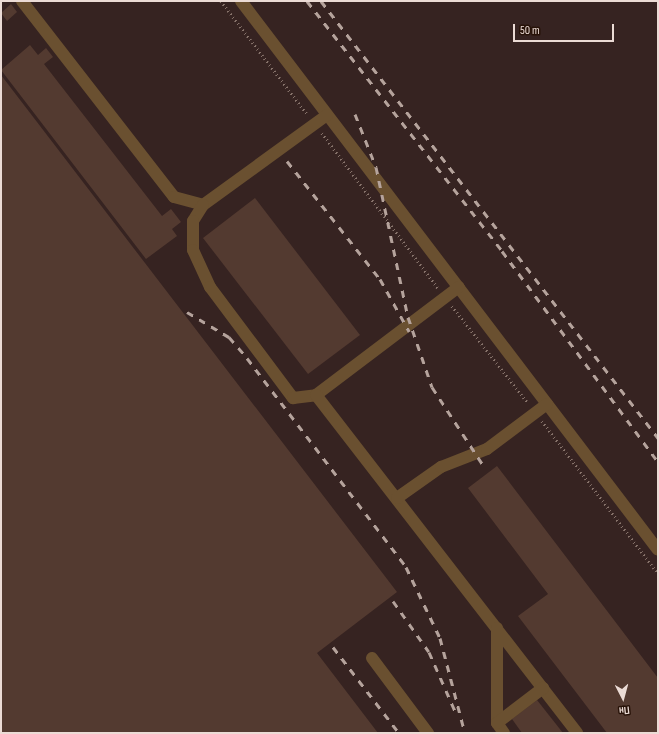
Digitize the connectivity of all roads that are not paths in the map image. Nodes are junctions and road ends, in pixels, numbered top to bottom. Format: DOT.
graph roads {
  1 [pos="22,1"];
  2 [pos="241,1"];
  3 [pos="327,115"];
  4 [pos="203,205"];
  5 [pos="458,288"];
  6 [pos="316,395"];
  7 [pos="547,404"];
  8 [pos="397,498"];
  9 [pos="658,550"];
  10 [pos="497,628"];
  11 [pos="372,658"];
  12 [pos="543,688"];
  13 [pos="497,723"];
  14 [pos="428,733"];
  15 [pos="504,733"];
  16 [pos="577,733"];
  1 -- 4 [label="lane"];
  2 -- 3 [label="lane"];
  3 -- 4 [label="lane"];
  3 -- 5 [label="lane"];
  4 -- 6 [label="lane"];
  5 -- 6 [label="lane"];
  5 -- 7 [label="lane"];
  6 -- 8 [label="lane"];
  7 -- 8 [label="lane"];
  7 -- 9 [label="lane"];
  8 -- 10 [label="lane"];
  10 -- 12 [label="lane"];
  10 -- 13 [label="lane"];
  11 -- 14 [label="lane"];
  12 -- 13 [label="lane"];
  12 -- 16 [label="lane"];
  13 -- 15 [label="lane"];
}
